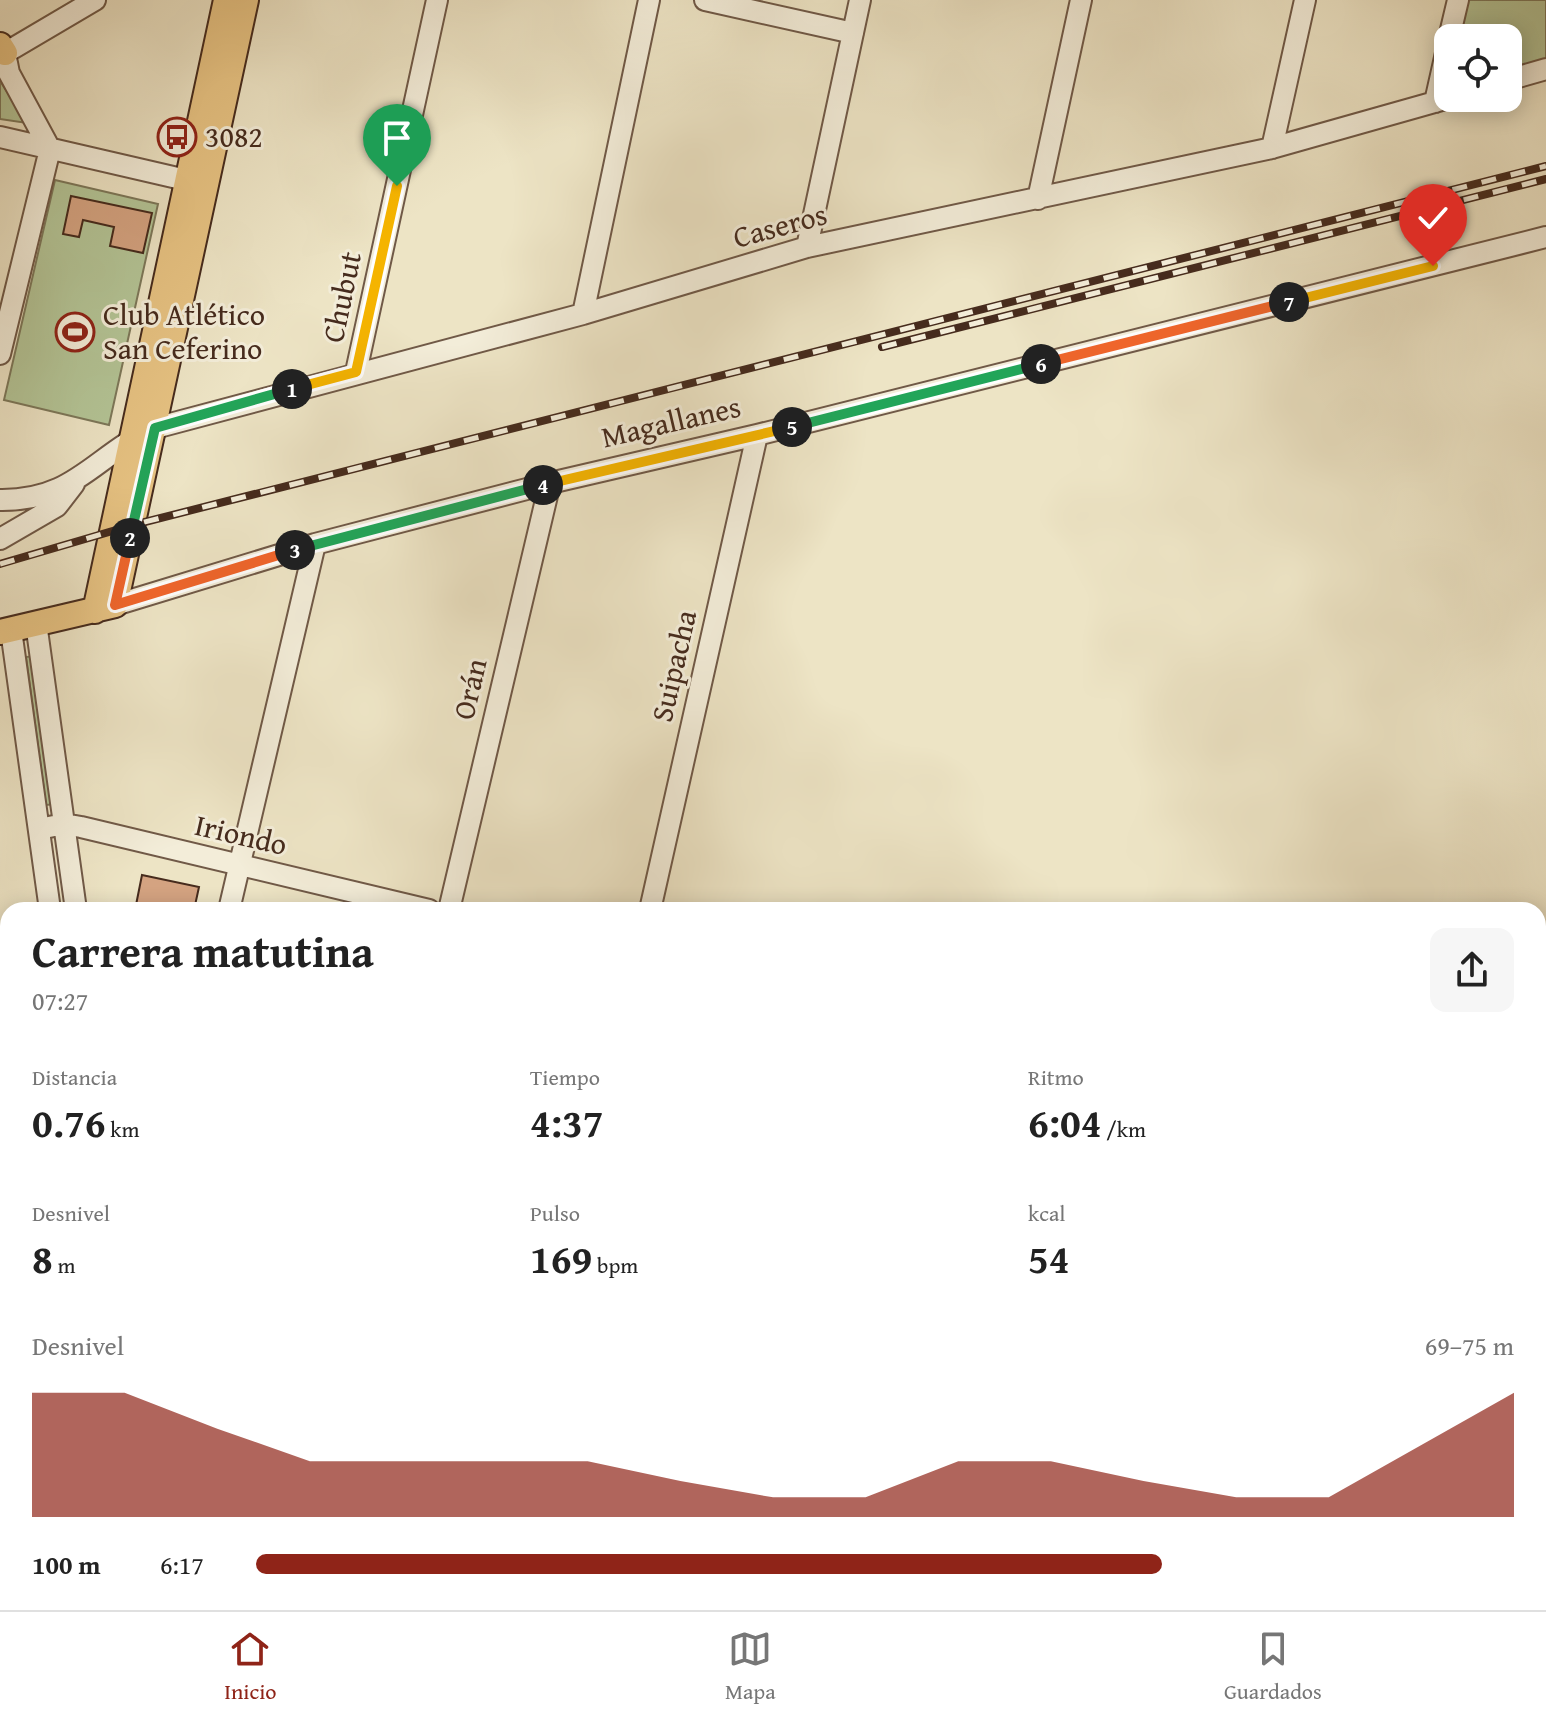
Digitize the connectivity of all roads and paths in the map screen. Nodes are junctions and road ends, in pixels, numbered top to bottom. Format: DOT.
graph roads {
  1 [pos="95,0"];
  2 [pos="226,0"];
  3 [pos="246,0"];
  4 [pos="437,0"];
  5 [pos="649,0"];
  6 [pos="705,0"];
  7 [pos="860,0"];
  8 [pos="1081,0"];
  9 [pos="1305,0"];
  10 [pos="1458,0"];
  11 [pos="1452,24"];
  12 [pos="853,33"];
  13 [pos="3,59"];
  14 [pos="1546,69"];
  15 [pos="1522,76"];
  16 [pos="1434,102"];
  17 [pos="0,137"];
  18 [pos="1272,148"];
  19 [pos="50,149"];
  20 [pos="197,183"];
  21 [pos="1038,199"];
  22 [pos="1546,237"];
  23 [pos="807,247"];
  24 [pos="583,314"];
  25 [pos="0,354"];
  26 [pos="356,372"];
  27 [pos="155,428"];
  28 [pos="757,435"];
  29 [pos="132,438"];
  30 [pos="550,483"];
  31 [pos="74,484"];
  32 [pos="0,500"];
  33 [pos="0,539"];
  34 [pos="315,544"];
  35 [pos="105,608"];
  36 [pos="36,623"];
  37 [pos="5,631"];
  38 [pos="64,824"];
  39 [pos="39,829"];
  40 [pos="239,865"];
  41 [pos="49,902"];
  42 [pos="75,902"];
  43 [pos="231,902"];
  44 [pos="395,902"];
  45 [pos="451,902"];
  46 [pos="652,902"];
  1 -- 13 [label="street"];
  2 -- 20 [label="main road"];
  3 -- 20 [label="main road"];
  4 -- 26 [label="street, Chubut"];
  5 -- 24 [label="street"];
  6 -- 12 [label="street"];
  7 -- 12 [label="street"];
  8 -- 21 [label="street"];
  9 -- 18 [label="street"];
  10 -- 11 [label="street"];
  12 -- 23 [label="street"];
  13 -- 19 [label="street"];
  14 -- 15 [label="street"];
  16 -- 18 [label="street, Caseros"];
  17 -- 19 [label="street"];
  18 -- 21 [label="street, Caseros"];
  19 -- 20 [label="street"];
  19 -- 25 [label="street"];
  20 -- 27 [label="main road"];
  20 -- 29 [label="main road"];
  21 -- 23 [label="street, Caseros"];
  22 -- 28 [label="street, Magallanes"];
  23 -- 24 [label="street, Caseros"];
  24 -- 26 [label="street, Caseros"];
  26 -- 27 [label="street, Caseros"];
  27 -- 29 [label="street, Caseros"];
  27 -- 35 [label="main road"];
  28 -- 30 [label="street, Magallanes"];
  28 -- 46 [label="street, Suipacha"];
  29 -- 31 [label="street, Caseros"];
  29 -- 35 [label="main road"];
  30 -- 34 [label="street, Magallanes"];
  30 -- 45 [label="street, Orán"];
  31 -- 32 [label="street"];
  31 -- 33 [label="street"];
  34 -- 35 [label="street, Magallanes"];
  34 -- 40 [label="street"];
  35 -- 36 [label="main road, Magallanes"];
  36 -- 37 [label="main road, Magallanes"];
  36 -- 38 [label="street"];
  37 -- 39 [label="street"];
  38 -- 39 [label="street, Iriondo"];
  38 -- 40 [label="street, Iriondo"];
  38 -- 42 [label="street"];
  39 -- 41 [label="street"];
  40 -- 43 [label="street"];
  40 -- 44 [label="street, Iriondo"];
}
